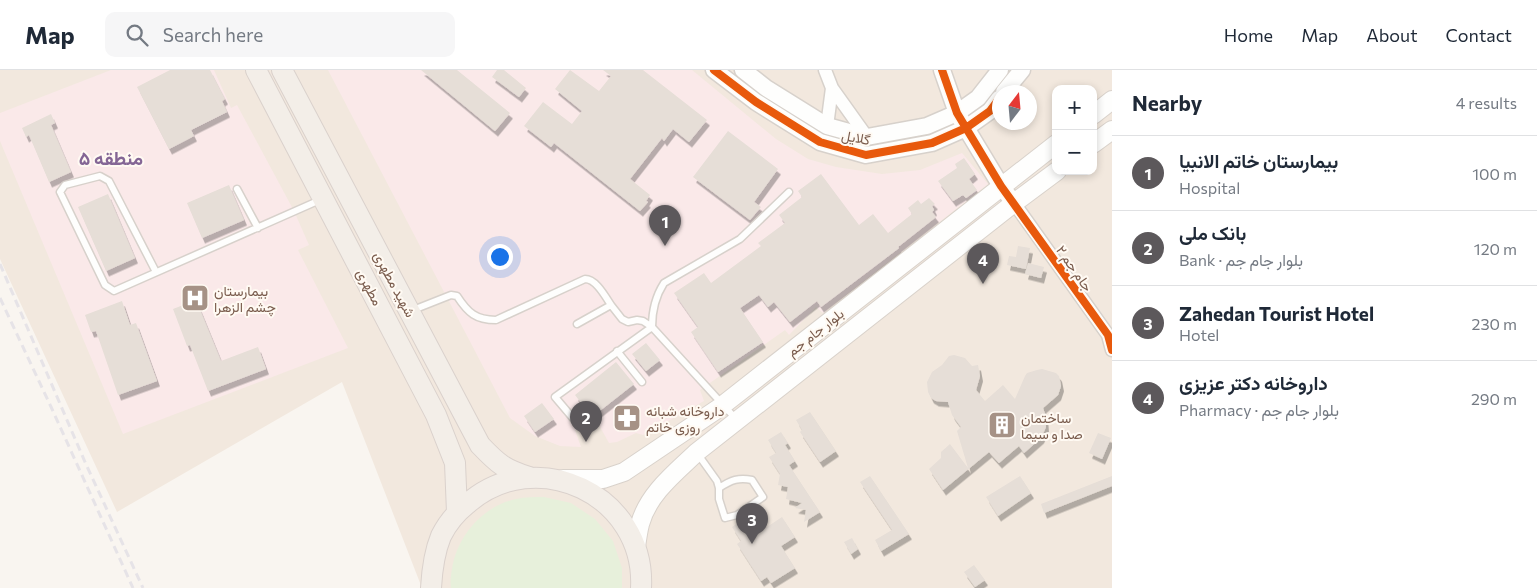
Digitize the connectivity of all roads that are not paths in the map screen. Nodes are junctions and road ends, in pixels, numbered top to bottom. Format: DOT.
graph roads {
  1 [pos="256,70"];
  2 [pos="282,70"];
  3 [pos="714,70"];
  4 [pos="742,70"];
  5 [pos="826,70"];
  6 [pos="942,70"];
  7 [pos="1000,70"];
  8 [pos="1022,70"];
  9 [pos="1010,85"];
  10 [pos="832,88"];
  11 [pos="1112,100"];
  12 [pos="992,109"];
  13 [pos="1097,112"];
  14 [pos="957,113"];
  15 [pos="827,126"];
  16 [pos="966,128"];
  17 [pos="1112,130"];
  18 [pos="867,137"];
  19 [pos="1097,141"];
  20 [pos="1052,147"];
  21 [pos="1052,174"];
  22 [pos="1001,186"];
  23 [pos="237,189"];
  24 [pos="789,192"];
  25 [pos="324,198"];
  26 [pos="1014,203"];
  27 [pos="258,228"];
  28 [pos="156,272"];
  29 [pos="611,305"];
  30 [pos="409,312"];
  31 [pos="578,324"];
  32 [pos="652,327"];
  33 [pos="1110,334"];
  34 [pos="1112,350"];
  35 [pos="617,351"];
  36 [pos="642,382"];
  37 [pos="723,405"];
  38 [pos="737,421"];
  39 [pos="577,422"];
  40 [pos="697,452"];
  41 [pos="529,477"];
  42 [pos="556,479"];
  43 [pos="720,488"];
  44 [pos="457,512"];
  45 [pos="636,548"];
  46 [pos="643,583"];
  47 [pos="431,588"];
  1 -- 25 [label="main road, مطهری"];
  2 -- 30 [label="main road, شهید مطهری"];
  3 -- 16 [label="street, گلایل"];
  4 -- 15 [label="street, گلایل"];
  5 -- 10 [label="street"];
  6 -- 14 [label="street"];
  7 -- 14 [label="street, گلایل"];
  8 -- 9 [label="street"];
  10 -- 15 [label="street"];
  10 -- 18 [label="street"];
  11 -- 13 [label="main road"];
  12 -- 16 [label="street, گلایل"];
  14 -- 16 [label="street"];
  14 -- 18 [label="street, گلایل"];
  15 -- 18 [label="street, گلایل"];
  16 -- 22 [label="street"];
  17 -- 19 [label="main road"];
  20 -- 22 [label="main road, بلوار جام جم"];
  21 -- 26 [label="main road, بلوار جام جم"];
  22 -- 26 [label="street"];
  22 -- 37 [label="main road, بلوار جام جم"];
  23 -- 27 [label="lane"];
  24 -- 32 [label="lane"];
  25 -- 27 [label="lane"];
  25 -- 44 [label="main road, مطهری"];
  26 -- 33 [label="street, جام جم ۲"];
  26 -- 38 [label="main road, بلوار جام جم"];
  27 -- 28 [label="lane"];
  28 -- 28 [label="lane"];
  29 -- 30 [label="lane"];
  29 -- 31 [label="lane"];
  29 -- 32 [label="lane"];
  30 -- 41 [label="main road, شهید مطهری"];
  32 -- 35 [label="lane"];
  32 -- 37 [label="lane"];
  33 -- 34 [label="street, جام جم ۲"];
  35 -- 36 [label="lane"];
  35 -- 39 [label="lane"];
  37 -- 38 [label="lane"];
  37 -- 42 [label="main road, بلوار جام جم"];
  38 -- 40 [label="main road, بلوار جام جم"];
  40 -- 43 [label="lane"];
  40 -- 45 [label="main road, بلوار جام جم"];
  41 -- 42 [label="main road"];
  41 -- 44 [label="main road"];
  42 -- 45 [label="main road"];
  43 -- 43 [label="lane"];
  44 -- 47 [label="main road"];
  45 -- 46 [label="main road"];
}
